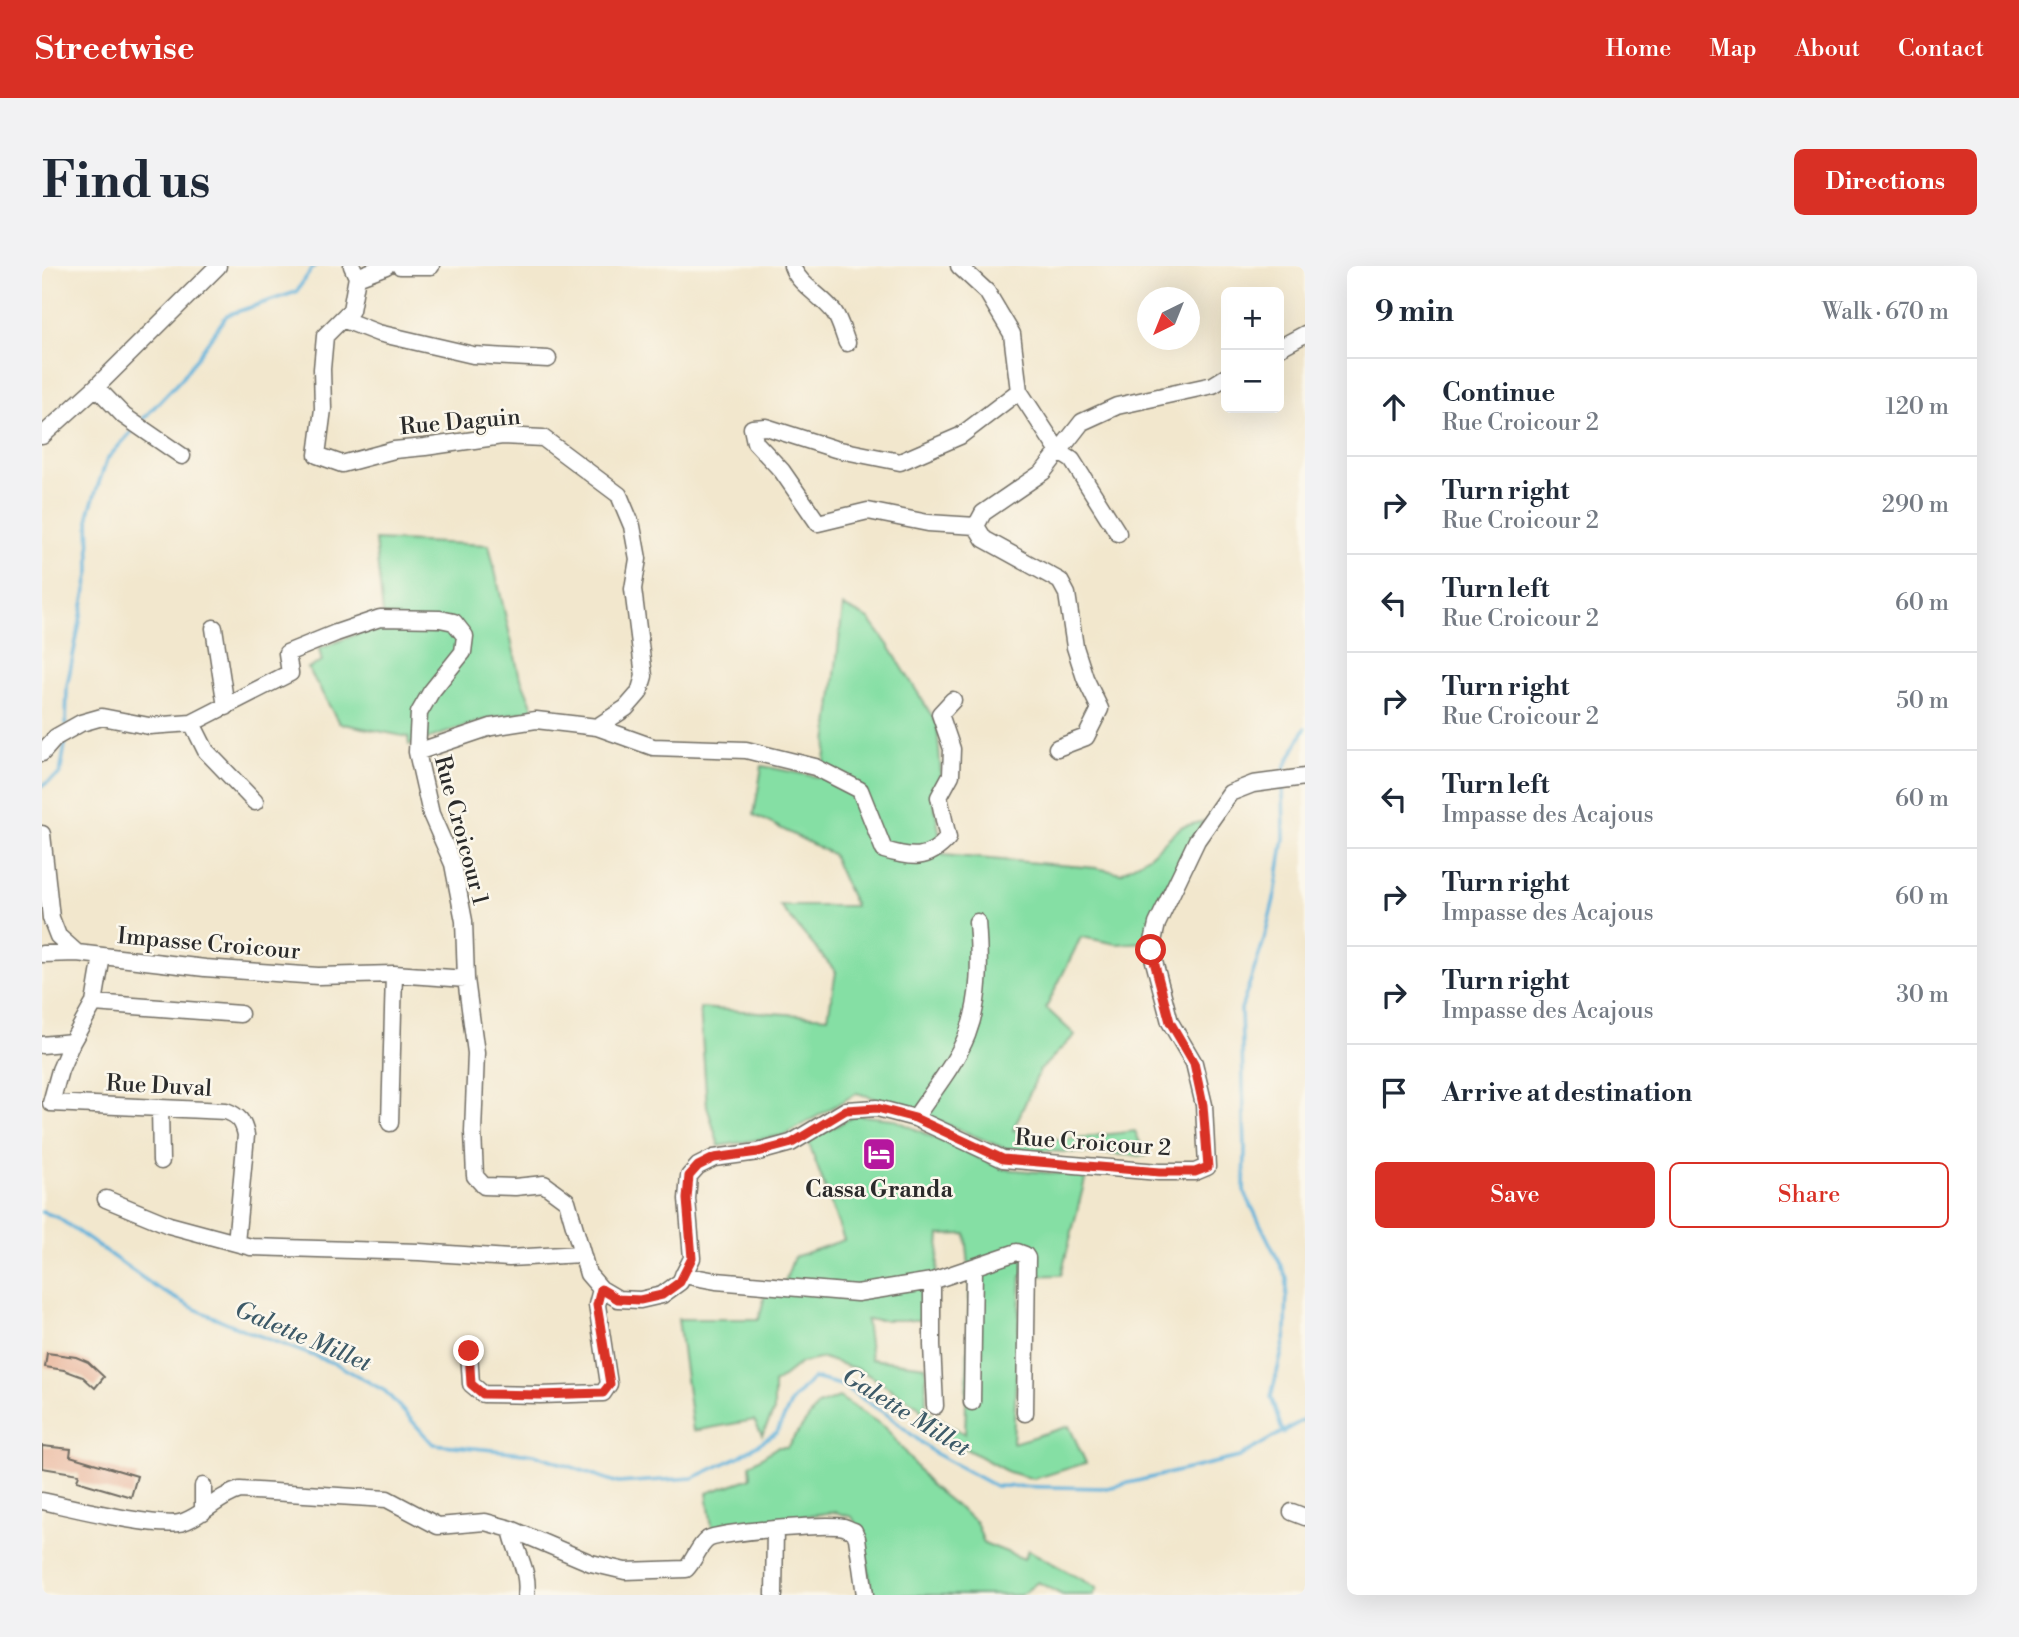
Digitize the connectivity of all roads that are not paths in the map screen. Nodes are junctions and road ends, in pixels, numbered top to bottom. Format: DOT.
graph roads {
  1 [pos="218,266"];
  2 [pos="387,266"];
  3 [pos="400,266"];
  4 [pos="431,266"];
  5 [pos="792,266"];
  6 [pos="959,266"];
  7 [pos="354,272"];
  8 [pos="342,318"];
  9 [pos="1305,334"];
  10 [pos="847,343"];
  11 [pos="1284,345"];
  12 [pos="548,359"];
  13 [pos="1221,380"];
  14 [pos="96,387"];
  15 [pos="1018,391"];
  16 [pos="42,436"];
  17 [pos="1059,452"];
  18 [pos="182,456"];
  19 [pos="976,526"];
  20 [pos="1118,533"];
  21 [pos="214,628"];
  22 [pos="953,700"];
  23 [pos="226,707"];
  24 [pos="192,723"];
  25 [pos="597,727"];
  26 [pos="1058,748"];
  27 [pos="417,752"];
  28 [pos="42,753"];
  29 [pos="1305,777"];
  30 [pos="255,802"];
  31 [pos="42,834"];
  32 [pos="47,918"];
  33 [pos="977,922"];
  34 [pos="77,953"];
  35 [pos="42,954"];
  36 [pos="102,956"];
  37 [pos="394,974"];
  38 [pos="466,979"];
  39 [pos="94,1003"];
  40 [pos="240,1014"];
  41 [pos="72,1042"];
  42 [pos="42,1045"];
  43 [pos="46,1103"];
  44 [pos="160,1108"];
  45 [pos="915,1118"];
  46 [pos="390,1123"];
  47 [pos="161,1161"];
  48 [pos="106,1199"];
  49 [pos="236,1243"];
  50 [pos="581,1254"];
  51 [pos="974,1268"];
  52 [pos="683,1275"];
  53 [pos="932,1282"];
  54 [pos="601,1289"];
  55 [pos="469,1351"];
  56 [pos="972,1402"];
  57 [pos="935,1406"];
  58 [pos="1025,1413"];
  59 [pos="203,1486"];
  60 [pos="42,1501"];
  61 [pos="203,1512"];
  62 [pos="775,1529"];
  63 [pos="511,1530"];
  64 [pos="526,1595"];
  65 [pos="774,1595"];
  66 [pos="865,1595"];
  1 -- 14 [label="street"];
  2 -- 7 [label="street"];
  3 -- 4 [label="street"];
  5 -- 10 [label="street"];
  6 -- 15 [label="street"];
  7 -- 8 [label="street, Rue Daguin"];
  8 -- 12 [label="street"];
  8 -- 25 [label="street, Rue Daguin"];
  9 -- 11 [label="street"];
  13 -- 17 [label="street"];
  14 -- 16 [label="street"];
  14 -- 18 [label="street"];
  15 -- 17 [label="street"];
  15 -- 19 [label="street"];
  17 -- 19 [label="street"];
  17 -- 20 [label="street"];
  19 -- 26 [label="street"];
  21 -- 23 [label="street"];
  22 -- 25 [label="street"];
  23 -- 24 [label="street, Rue Croicour 1"];
  23 -- 27 [label="street, Rue Croicour 1"];
  24 -- 28 [label="street, Rue Croicour 1"];
  24 -- 30 [label="street"];
  25 -- 27 [label="street"];
  27 -- 38 [label="street, Rue Croicour 1"];
  29 -- 45 [label="street, Rue Croicour 2"];
  31 -- 32 [label="street"];
  32 -- 34 [label="street"];
  33 -- 45 [label="street"];
  34 -- 35 [label="street, Impasse Croicour"];
  34 -- 36 [label="street, Impasse Croicour"];
  36 -- 37 [label="street, Impasse Croicour"];
  36 -- 39 [label="street, Rue Duval"];
  37 -- 38 [label="street, Impasse Croicour"];
  37 -- 46 [label="street"];
  38 -- 50 [label="street"];
  39 -- 40 [label="street"];
  39 -- 41 [label="street, Rue Duval"];
  41 -- 42 [label="street"];
  41 -- 43 [label="street, Rue Duval"];
  43 -- 44 [label="street, Rue Duval"];
  44 -- 47 [label="street"];
  44 -- 49 [label="street, Rue Duval"];
  45 -- 52 [label="street, Rue Croicour 2"];
  48 -- 49 [label="street"];
  49 -- 50 [label="street"];
  50 -- 54 [label="street"];
  51 -- 53 [label="street"];
  51 -- 56 [label="street"];
  51 -- 58 [label="street"];
  52 -- 53 [label="street"];
  52 -- 54 [label="street"];
  53 -- 57 [label="street"];
  54 -- 55 [label="street"];
  59 -- 61 [label="street"];
  60 -- 61 [label="street"];
  61 -- 63 [label="street"];
  62 -- 63 [label="street"];
  62 -- 65 [label="street"];
  62 -- 66 [label="street"];
  63 -- 64 [label="street"];
}
